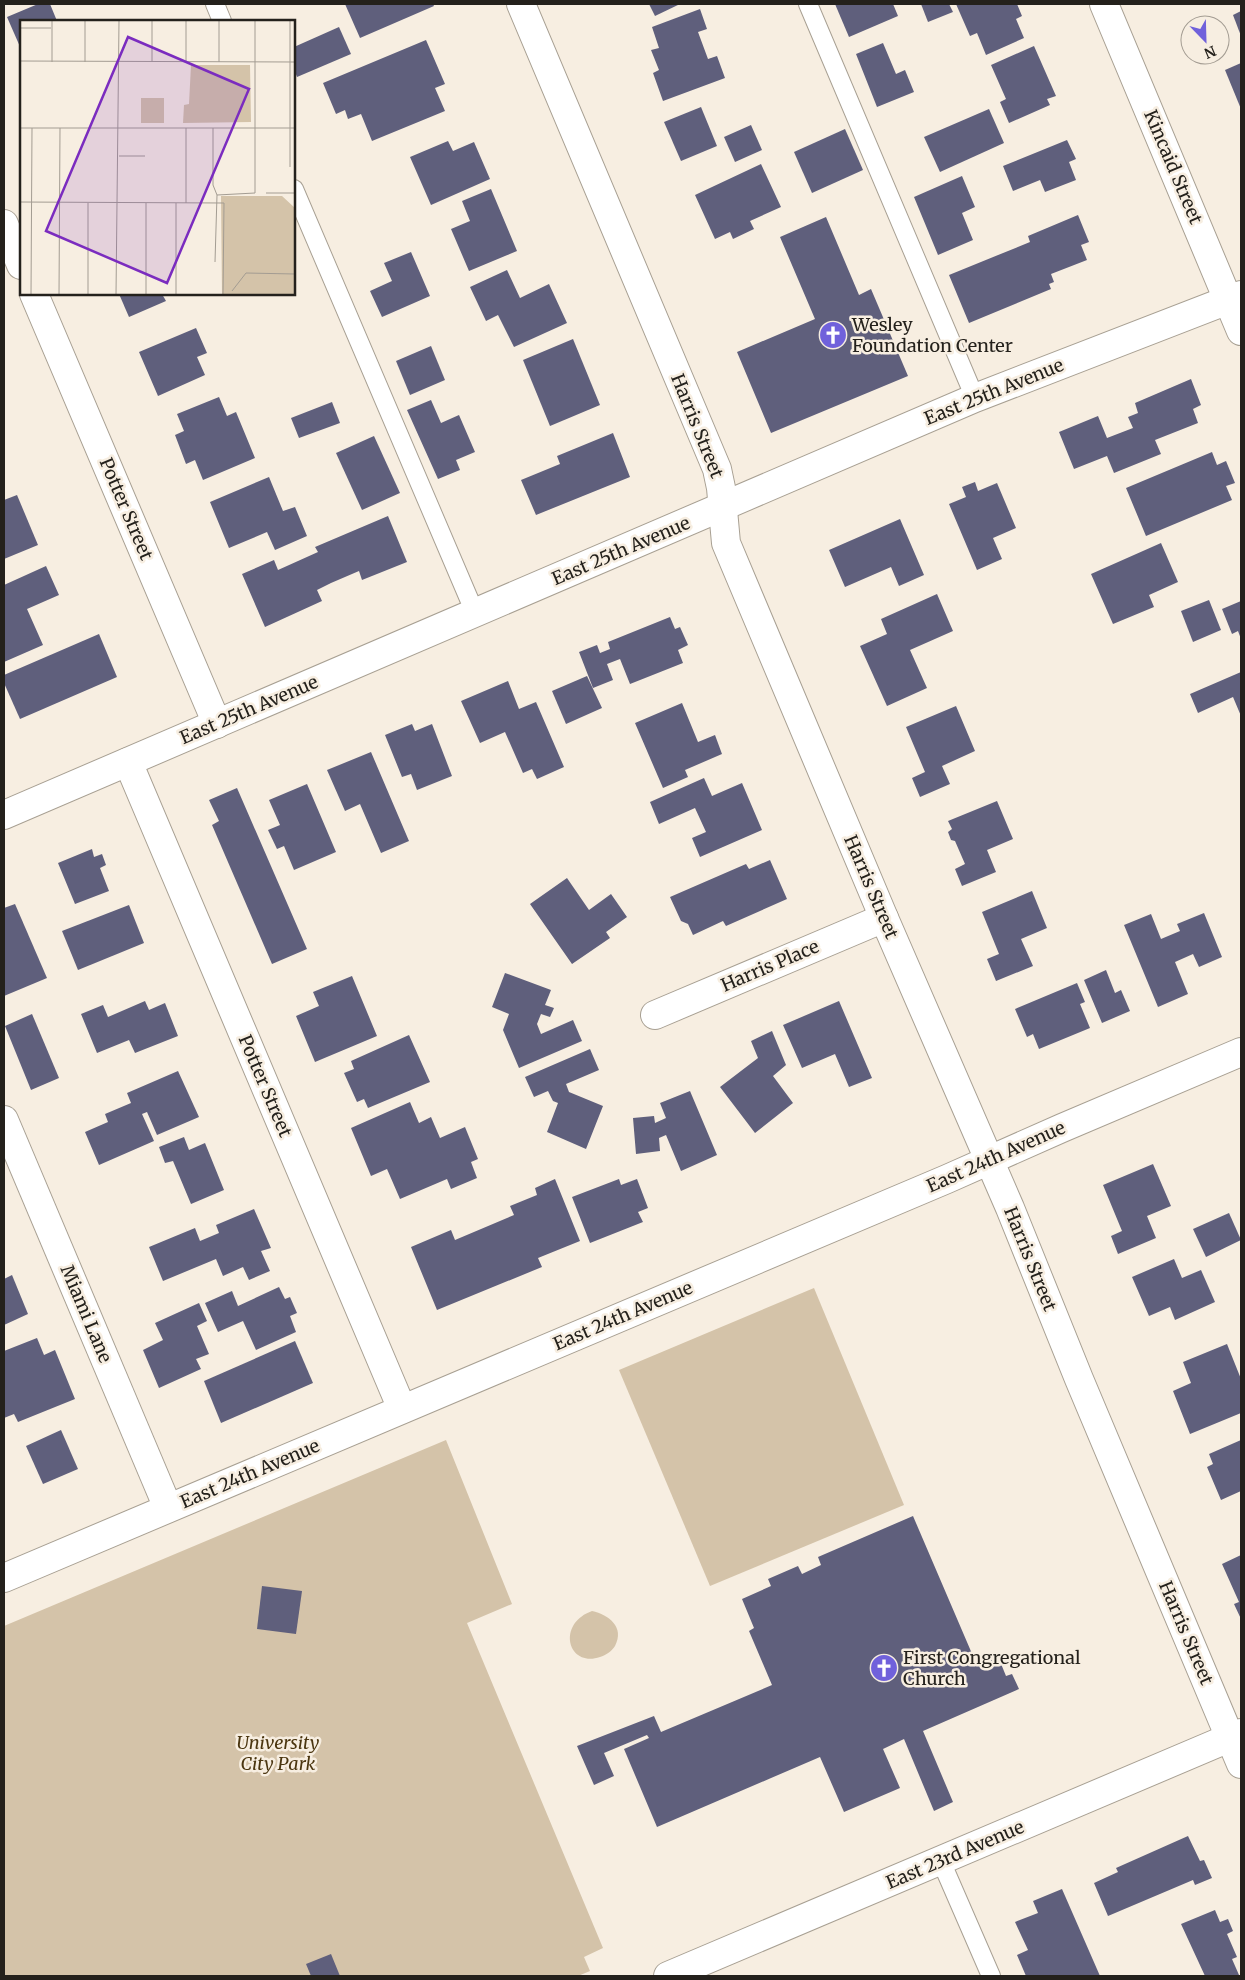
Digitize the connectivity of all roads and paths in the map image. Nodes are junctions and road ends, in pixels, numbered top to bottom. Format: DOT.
graph roads {
  1 [pos="215,4"];
  2 [pos="521,4"];
  3 [pos="808,4"];
  4 [pos="1104,4"];
  5 [pos="222,20"];
  6 [pos="295,191"];
  7 [pos="4,224"];
  8 [pos="20,263"];
  9 [pos="34,295"];
  10 [pos="1235,298"];
  11 [pos="1241,331"];
  12 [pos="975,398"];
  13 [pos="723,506"];
  14 [pos="475,613"];
  15 [pos="218,724"];
  16 [pos="128,762"];
  17 [pos="4,815"];
  18 [pos="884,918"];
  19 [pos="655,1015"];
  20 [pos="1241,1052"];
  21 [pos="4,1120"];
  22 [pos="989,1160"];
  23 [pos="402,1410"];
  24 [pos="168,1508"];
  25 [pos="4,1578"];
  26 [pos="1236,1735"];
  27 [pos="1241,1764"];
  28 [pos="941,1861"];
  29 [pos="668,1976"];
  30 [pos="991,1976"];
  1 -- 5 [label="lane"];
  2 -- 13 [label="street, Harris Street"];
  3 -- 12 [label="lane"];
  4 -- 10 [label="street, Kincaid Street"];
  6 -- 14 [label="lane"];
  7 -- 8 [label="street"];
  9 -- 15 [label="street, Potter Street"];
  10 -- 11 [label="street, Kincaid Street"];
  10 -- 12 [label="street, East 25th Avenue"];
  12 -- 13 [label="street, East 25th Avenue"];
  13 -- 14 [label="street, East 25th Avenue"];
  13 -- 18 [label="street, Harris Street"];
  14 -- 15 [label="street, East 25th Avenue"];
  15 -- 16 [label="street, East 25th Avenue"];
  16 -- 17 [label="street, East 25th Avenue"];
  16 -- 23 [label="street, Potter Street"];
  18 -- 19 [label="street, Harris Place"];
  18 -- 22 [label="street, Harris Street"];
  20 -- 22 [label="street, East 24th Avenue"];
  21 -- 24 [label="street, Miami Lane"];
  22 -- 23 [label="street, East 24th Avenue"];
  22 -- 26 [label="street, Harris Street"];
  23 -- 24 [label="street, East 24th Avenue"];
  24 -- 25 [label="street, East 24th Avenue"];
  26 -- 27 [label="street, Harris Street"];
  26 -- 28 [label="street, East 23rd Avenue"];
  28 -- 29 [label="street, East 23rd Avenue"];
  28 -- 30 [label="lane"];
}
